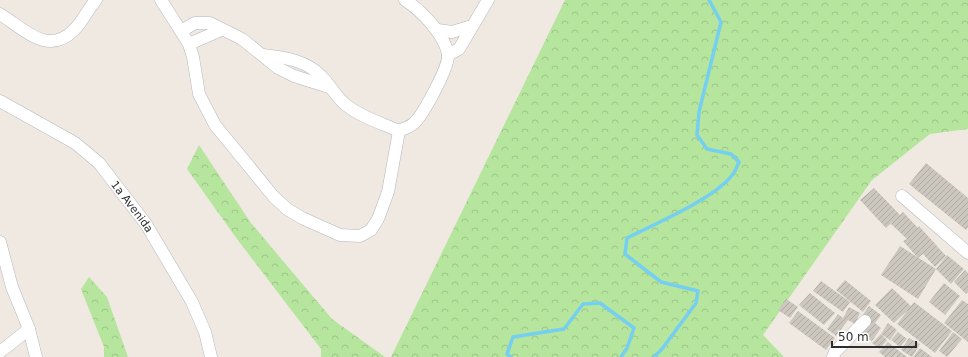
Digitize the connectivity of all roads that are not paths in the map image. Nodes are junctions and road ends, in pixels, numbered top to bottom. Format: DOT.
graph roads {
  1 [pos="96,0"];
  2 [pos="161,0"];
  3 [pos="405,0"];
  4 [pos="488,0"];
  5 [pos="0,14"];
  6 [pos="472,26"];
  7 [pos="221,30"];
  8 [pos="438,30"];
  9 [pos="181,31"];
  10 [pos="189,44"];
  11 [pos="448,55"];
  12 [pos="0,101"];
  13 [pos="399,130"];
  14 [pos="902,196"];
  15 [pos="0,242"];
  16 [pos="968,253"];
  17 [pos="865,321"];
  18 [pos="29,329"];
  19 [pos="0,352"];
  20 [pos="36,357"];
  21 [pos="211,357"];
  22 [pos="833,357"];
  1 -- 5 [label="street"];
  2 -- 9 [label="street"];
  3 -- 8 [label="street"];
  4 -- 6 [label="street"];
  6 -- 8 [label="street"];
  6 -- 11 [label="street"];
  7 -- 9 [label="street"];
  7 -- 10 [label="street"];
  7 -- 13 [label="street"];
  8 -- 11 [label="street"];
  9 -- 10 [label="street"];
  10 -- 13 [label="street"];
  11 -- 13 [label="street"];
  12 -- 21 [label="street, 1a Avenida"];
  14 -- 16 [label="street"];
  15 -- 18 [label="street"];
  17 -- 22 [label="street"];
  18 -- 19 [label="street"];
  18 -- 20 [label="street"];
}
